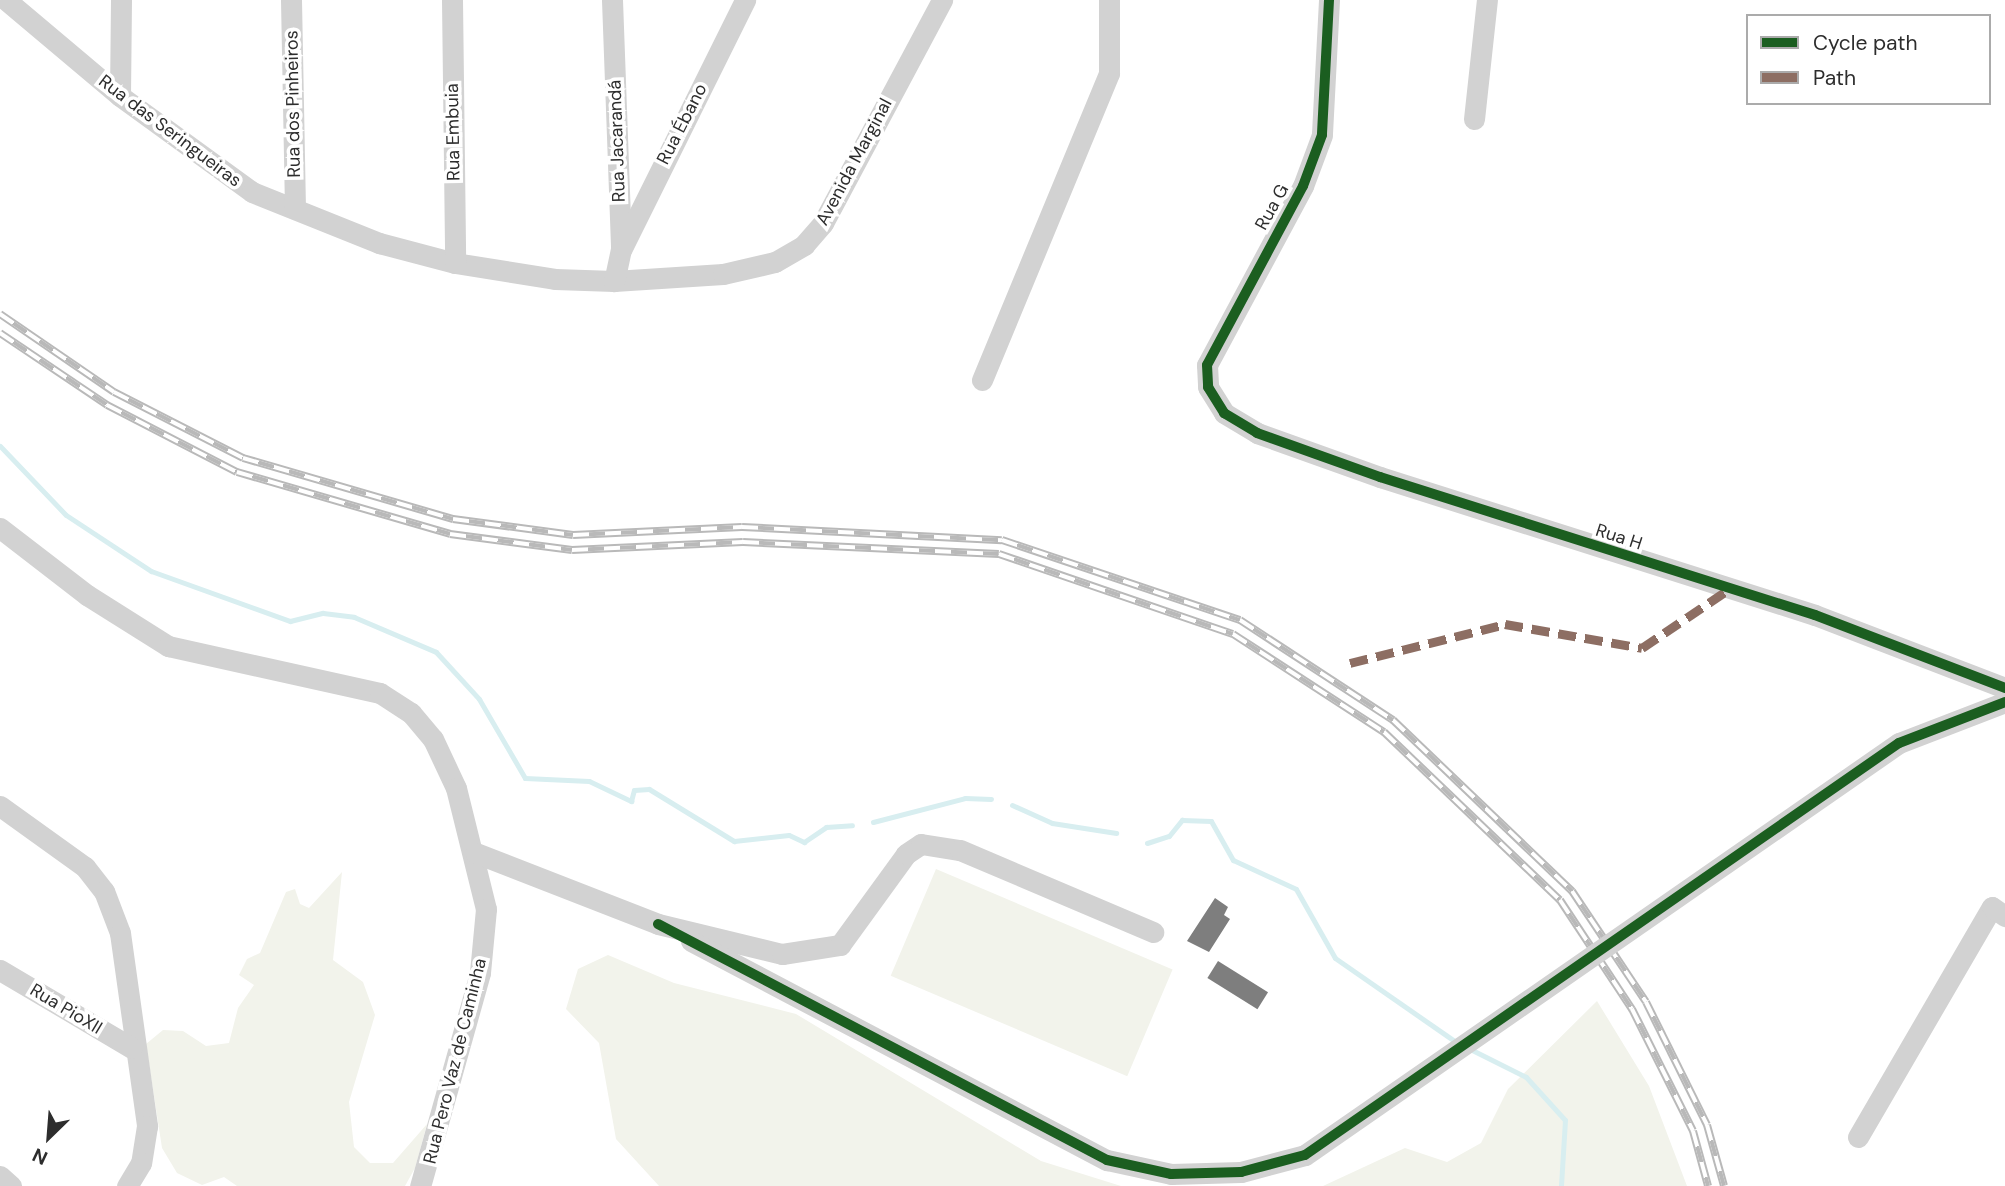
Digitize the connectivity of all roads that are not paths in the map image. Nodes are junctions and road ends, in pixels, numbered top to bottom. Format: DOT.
graph roads {
  1 [pos="6,0"];
  2 [pos="121,0"];
  3 [pos="291,0"];
  4 [pos="452,0"];
  5 [pos="612,0"];
  6 [pos="745,0"];
  7 [pos="942,0"];
  8 [pos="1109,0"];
  9 [pos="1329,0"];
  10 [pos="1487,0"];
  11 [pos="120,96"];
  12 [pos="1474,119"];
  13 [pos="295,209"];
  14 [pos="621,249"];
  15 [pos="455,263"];
  16 [pos="723,274"];
  17 [pos="614,281"];
  18 [pos="982,380"];
  19 [pos="1224,414"];
  20 [pos="0,528"];
  21 [pos="2005,688"];
  22 [pos="2005,702"];
  23 [pos="0,806"];
  24 [pos="476,853"];
  25 [pos="1999,911"];
  26 [pos="658,924"];
  27 [pos="1153,932"];
  28 [pos="0,970"];
  29 [pos="132,1048"];
  30 [pos="1858,1137"];
  31 [pos="0,1176"];
  32 [pos="11,1186"];
  33 [pos="127,1186"];
  34 [pos="420,1186"];
  1 -- 11 [label="street, Rua das Seringueiras"];
  2 -- 11 [label="street"];
  3 -- 13 [label="street, Rua dos Pinheiros"];
  4 -- 15 [label="street, Rua Embuia"];
  5 -- 14 [label="street, Rua Jacarandá"];
  6 -- 14 [label="street, Rua Ébano"];
  7 -- 16 [label="street, Avenida Marginal"];
  8 -- 18 [label="street"];
  9 -- 19 [label="street, Rua G"];
  10 -- 12 [label="street"];
  11 -- 13 [label="street, Rua das Seringueiras"];
  13 -- 15 [label="street, Rua das Seringueiras"];
  14 -- 17 [label="street, Rua Jacarandá"];
  15 -- 17 [label="street, Rua das Seringueiras"];
  16 -- 17 [label="street, Rua das Seringueiras"];
  19 -- 21 [label="street, Rua H"];
  20 -- 24 [label="street, Rua Pero Vaz de Caminha"];
  22 -- 26 [label="street, bridge"];
  23 -- 29 [label="street"];
  24 -- 26 [label="street"];
  24 -- 34 [label="street, Rua Pero Vaz de Caminha"];
  25 -- 30 [label="street"];
  26 -- 27 [label="street"];
  28 -- 29 [label="street, Rua PioXII"];
  29 -- 33 [label="street"];
  31 -- 32 [label="street"];
}
